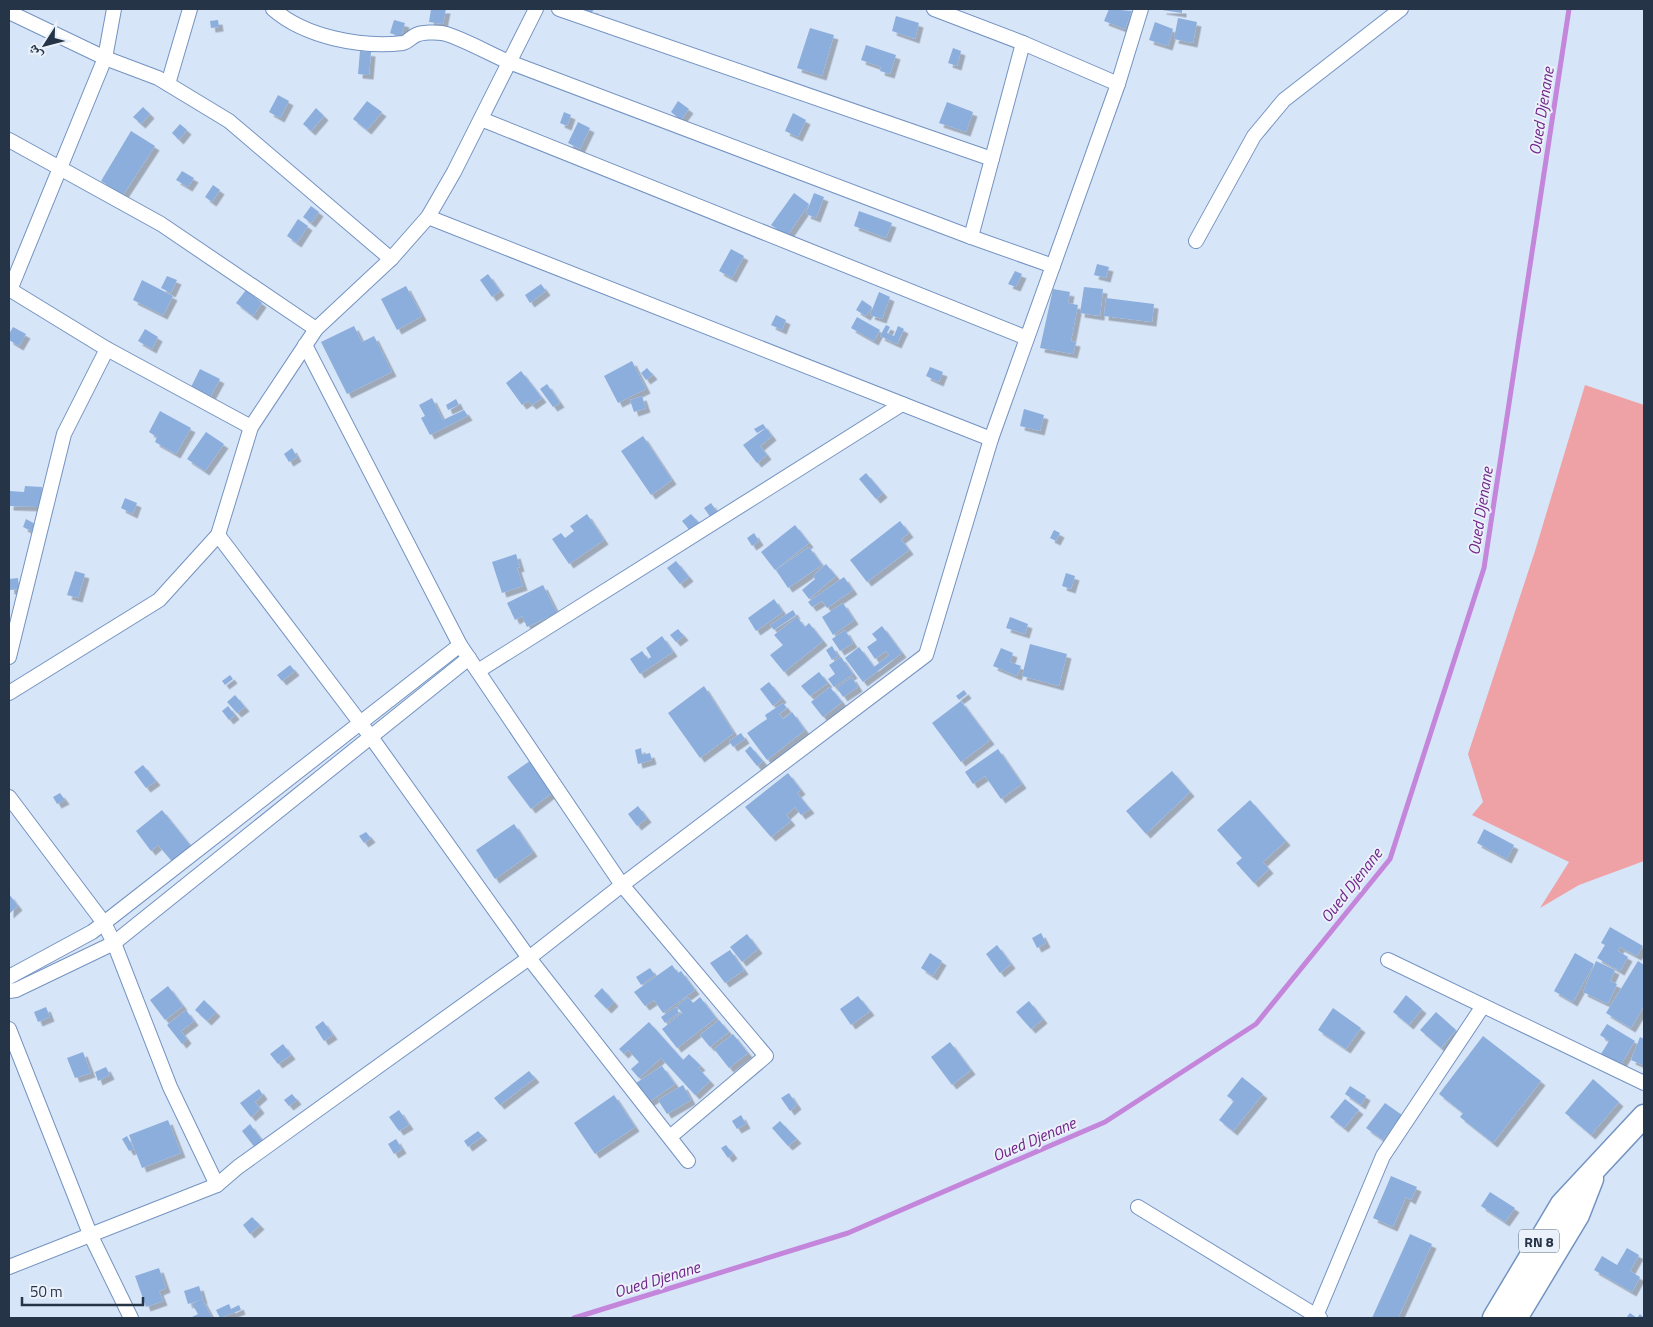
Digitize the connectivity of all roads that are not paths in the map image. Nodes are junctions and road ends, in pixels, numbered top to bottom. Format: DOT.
graph roads {
  1 [pos="114,9"];
  2 [pos="190,9"];
  3 [pos="273,9"];
  4 [pos="536,9"];
  5 [pos="559,9"];
  6 [pos="934,9"];
  7 [pos="1141,9"];
  8 [pos="1401,9"];
  9 [pos="9,12"];
  10 [pos="1023,43"];
  11 [pos="105,58"];
  12 [pos="509,62"];
  13 [pos="168,84"];
  14 [pos="1118,84"];
  15 [pos="481,119"];
  16 [pos="9,140"];
  17 [pos="992,159"];
  18 [pos="62,168"];
  19 [pos="428,217"];
  20 [pos="971,237"];
  21 [pos="1196,241"];
  22 [pos="390,259"];
  23 [pos="1052,266"];
  24 [pos="9,289"];
  25 [pos="316,329"];
  26 [pos="1027,338"];
  27 [pos="306,345"];
  28 [pos="107,349"];
  29 [pos="902,404"];
  30 [pos="251,427"];
  31 [pos="991,439"];
  32 [pos="218,535"];
  33 [pos="460,645"];
  34 [pos="9,656"];
  35 [pos="469,658"];
  36 [pos="478,671"];
  37 [pos="9,694"];
  38 [pos="360,723"];
  39 [pos="371,736"];
  40 [pos="9,797"];
  41 [pos="622,885"];
  42 [pos="104,923"];
  43 [pos="114,943"];
  44 [pos="529,958"];
  45 [pos="1388,960"];
  46 [pos="9,977"];
  47 [pos="9,991"];
  48 [pos="1483,1006"];
  49 [pos="9,1028"];
  50 [pos="1644,1082"];
  51 [pos="1644,1116"];
  52 [pos="670,1137"];
  53 [pos="688,1161"];
  54 [pos="1595,1171"];
  55 [pos="217,1185"];
  56 [pos="1138,1207"];
  57 [pos="90,1234"];
  58 [pos="9,1267"];
  59 [pos="1318,1317"];
  60 [pos="131,1318"];
  61 [pos="1494,1318"];
  62 [pos="1516,1318"];
  1 -- 11 [label="street"];
  2 -- 13 [label="street"];
  3 -- 12 [label="street"];
  4 -- 12 [label="street"];
  5 -- 17 [label="street"];
  6 -- 10 [label="street"];
  7 -- 14 [label="street"];
  8 -- 21 [label="street"];
  9 -- 11 [label="street"];
  10 -- 14 [label="street"];
  10 -- 17 [label="street"];
  11 -- 13 [label="street"];
  11 -- 18 [label="street"];
  12 -- 15 [label="street"];
  12 -- 20 [label="street"];
  13 -- 22 [label="street"];
  14 -- 23 [label="street"];
  15 -- 19 [label="street"];
  15 -- 26 [label="street"];
  16 -- 18 [label="street"];
  17 -- 20 [label="street"];
  18 -- 24 [label="street"];
  18 -- 25 [label="street"];
  19 -- 22 [label="street"];
  19 -- 29 [label="street"];
  20 -- 23 [label="street"];
  22 -- 25 [label="street"];
  23 -- 26 [label="street"];
  24 -- 28 [label="street"];
  25 -- 27 [label="street"];
  26 -- 31 [label="street"];
  27 -- 30 [label="street"];
  27 -- 33 [label="street"];
  28 -- 30 [label="street"];
  28 -- 34 [label="street"];
  29 -- 31 [label="street"];
  29 -- 36 [label="street"];
  30 -- 32 [label="street"];
  31 -- 41 [label="street"];
  32 -- 37 [label="street"];
  32 -- 38 [label="street"];
  33 -- 35 [label="street"];
  33 -- 38 [label="street"];
  35 -- 36 [label="street"];
  35 -- 39 [label="street"];
  36 -- 41 [label="street"];
  38 -- 39 [label="street"];
  38 -- 42 [label="street"];
  39 -- 43 [label="street"];
  39 -- 44 [label="street"];
  40 -- 42 [label="street"];
  41 -- 44 [label="street"];
  41 -- 52 [label="street"];
  42 -- 43 [label="street"];
  42 -- 46 [label="street"];
  43 -- 47 [label="street"];
  43 -- 55 [label="street"];
  44 -- 52 [label="street"];
  44 -- 55 [label="street"];
  45 -- 48 [label="street"];
  48 -- 50 [label="street"];
  48 -- 59 [label="street"];
  49 -- 57 [label="street"];
  51 -- 54 [label="main road, RN 8"];
  52 -- 53 [label="street"];
  54 -- 61 [label="main road, RN 8"];
  54 -- 62 [label="main road, RN 8"];
  55 -- 57 [label="street"];
  56 -- 59 [label="street"];
  57 -- 58 [label="street"];
  57 -- 60 [label="street"];
}
